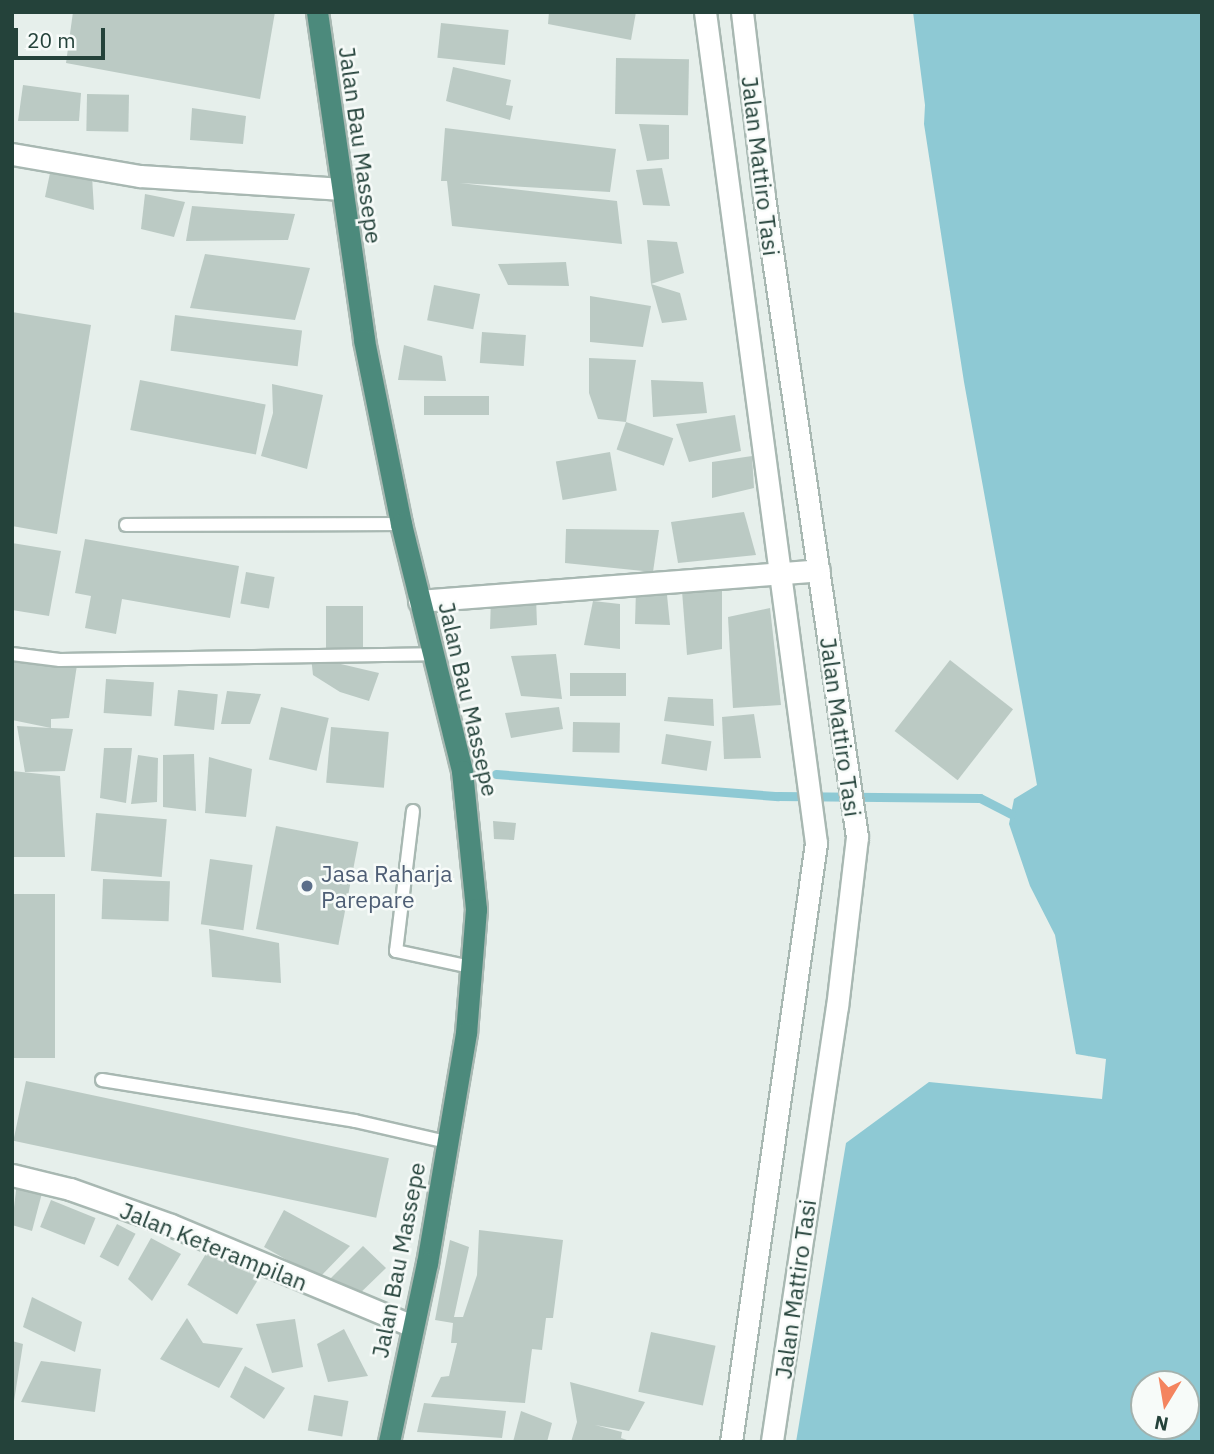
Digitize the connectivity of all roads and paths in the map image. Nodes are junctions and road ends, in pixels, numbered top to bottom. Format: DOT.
graph roads {
  1 [pos="317,12"];
  2 [pos="705,12"];
  3 [pos="742,12"];
  4 [pos="12,154"];
  5 [pos="340,189"];
  6 [pos="782,318"];
  7 [pos="744,323"];
  8 [pos="401,524"];
  9 [pos="126,525"];
  10 [pos="819,570"];
  11 [pos="778,572"];
  12 [pos="419,601"];
  13 [pos="12,654"];
  14 [pos="432,654"];
  15 [pos="413,811"];
  16 [pos="471,967"];
  17 [pos="102,1080"];
  18 [pos="447,1142"];
  19 [pos="12,1175"];
  20 [pos="413,1326"];
  21 [pos="389,1442"];
  22 [pos="731,1442"];
  23 [pos="772,1442"];
  1 -- 5 [label="highway, Jalan Bau Massepe"];
  2 -- 7 [label="main road, Jalan Mattiro Tasi"];
  3 -- 6 [label="main road, Jalan Mattiro Tasi"];
  4 -- 5 [label="main road"];
  5 -- 8 [label="highway, Jalan Bau Massepe"];
  6 -- 7 [label="main road"];
  6 -- 10 [label="main road, Jalan Mattiro Tasi"];
  7 -- 11 [label="main road, Jalan Mattiro Tasi"];
  8 -- 9 [label="lane"];
  8 -- 12 [label="highway, Jalan Bau Massepe"];
  10 -- 11 [label="main road"];
  10 -- 23 [label="main road, Jalan Mattiro Tasi"];
  11 -- 12 [label="main road"];
  11 -- 22 [label="main road, Jalan Mattiro Tasi"];
  12 -- 14 [label="highway, Jalan Bau Massepe"];
  13 -- 14 [label="lane"];
  14 -- 16 [label="highway, Jalan Bau Massepe"];
  15 -- 16 [label="lane"];
  16 -- 18 [label="highway, Jalan Bau Massepe"];
  17 -- 18 [label="lane"];
  18 -- 20 [label="highway, Jalan Bau Massepe"];
  19 -- 20 [label="main road, Jalan Keterampilan"];
  20 -- 21 [label="highway, Jalan Bau Massepe"];
}
